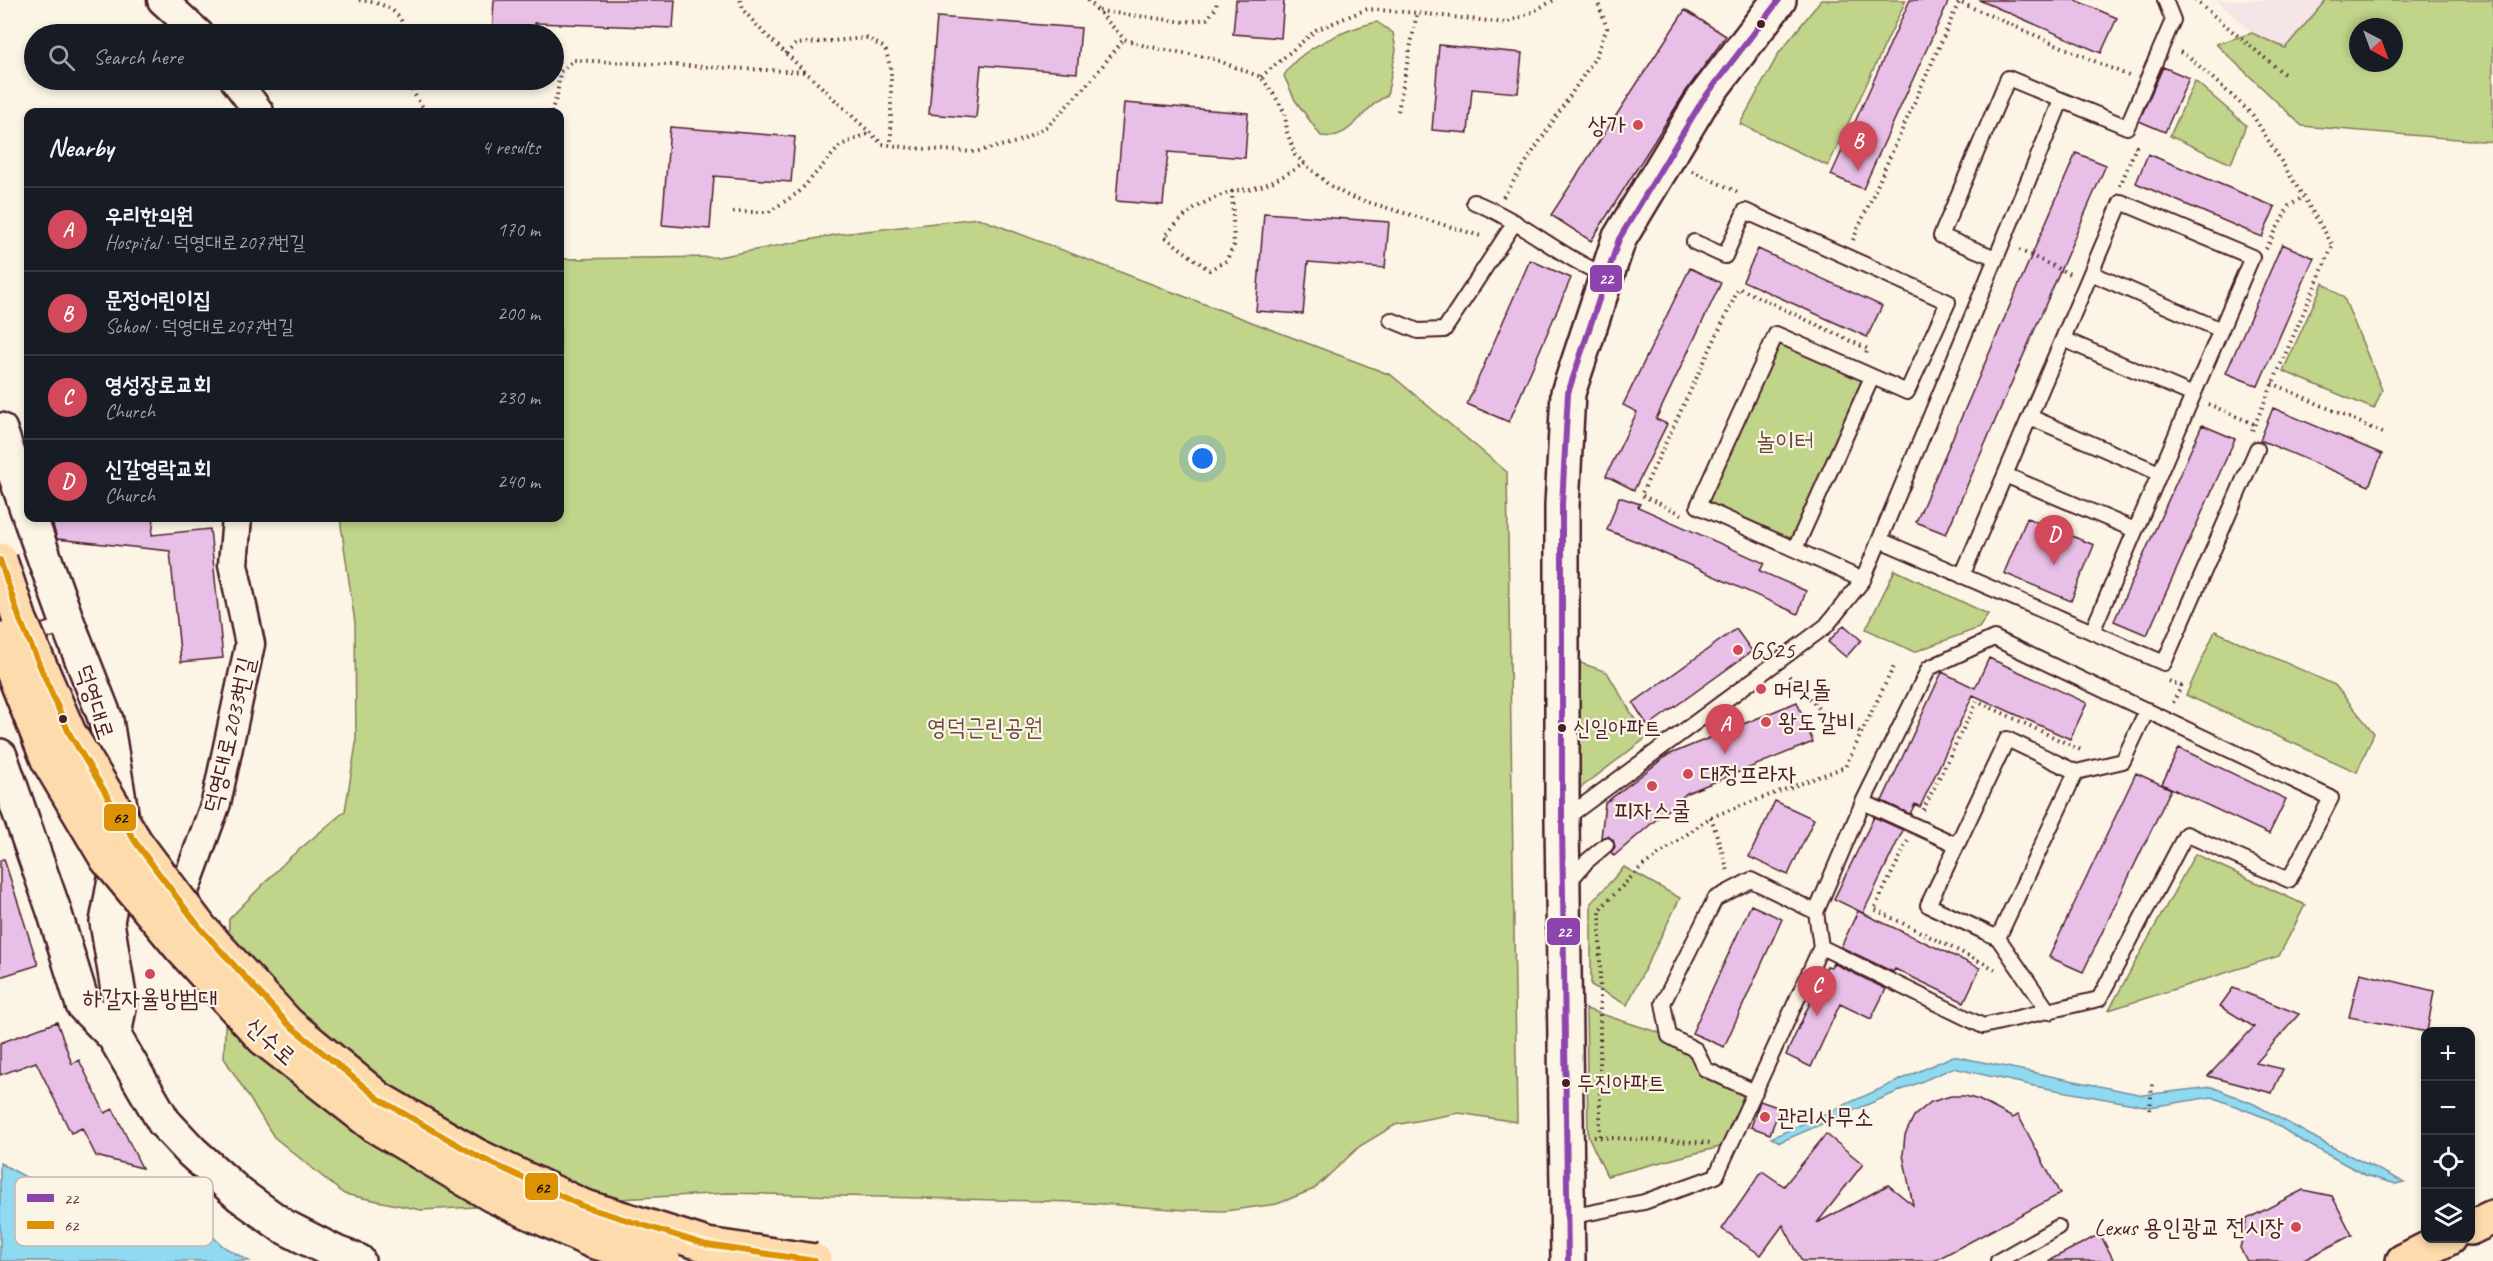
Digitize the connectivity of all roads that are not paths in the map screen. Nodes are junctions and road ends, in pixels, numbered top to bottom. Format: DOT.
graph roads {
  1 [pos="162,0"];
  2 [pos="1779,0"];
  3 [pos="2165,0"];
  4 [pos="188,24"];
  5 [pos="242,90"];
  6 [pos="2061,101"];
  7 [pos="256,108"];
  8 [pos="1474,202"];
  9 [pos="1515,222"];
  10 [pos="1694,242"];
  11 [pos="1995,258"];
  12 [pos="2091,273"];
  13 [pos="1607,276"];
  14 [pos="1391,320"];
  15 [pos="2221,330"];
  16 [pos="2063,339"];
  17 [pos="1872,377"];
  18 [pos="2197,398"];
  19 [pos="2030,417"];
  20 [pos="0,430"];
  21 [pos="2257,449"];
  22 [pos="2160,473"];
  23 [pos="2005,475"];
  24 [pos="24,500"];
  25 [pos="31,522"];
  26 [pos="237,522"];
  27 [pos="2135,530"];
  28 [pos="1880,540"];
  29 [pos="1794,549"];
  30 [pos="0,560"];
  31 [pos="1962,576"];
  32 [pos="1863,580"];
  33 [pos="68,624"];
  34 [pos="2092,632"];
  35 [pos="0,639"];
  36 [pos="0,645"];
  37 [pos="2147,710"];
  38 [pos="0,756"];
  39 [pos="2076,772"];
  40 [pos="1863,802"];
  41 [pos="1562,820"];
  42 [pos="1606,845"];
  43 [pos="1957,845"];
  44 [pos="1563,889"];
  45 [pos="1816,912"];
  46 [pos="1998,938"];
  47 [pos="1821,947"];
  48 [pos="170,948"];
  49 [pos="2049,1012"];
  50 [pos="114,1036"];
  51 [pos="1755,1092"];
  52 [pos="1569,1217"];
  53 [pos="2493,1217"];
  54 [pos="2475,1226"];
  55 [pos="2058,1227"];
  56 [pos="2441,1243"];
  57 [pos="358,1261"];
  58 [pos="664,1261"];
  59 [pos="815,1261"];
  60 [pos="1568,1261"];
  61 [pos="1998,1261"];
  62 [pos="2403,1261"];
  1 -- 4 [label="street"];
  2 -- 13 [label="street"];
  3 -- 6 [label="lane"];
  5 -- 7 [label="street"];
  6 -- 11 [label="lane"];
  6 -- 11 [label="lane"];
  8 -- 9 [label="lane"];
  9 -- 13 [label="lane"];
  9 -- 14 [label="lane"];
  10 -- 17 [label="lane"];
  11 -- 28 [label="lane"];
  12 -- 15 [label="lane"];
  12 -- 15 [label="lane"];
  12 -- 16 [label="lane"];
  13 -- 41 [label="street"];
  15 -- 18 [label="lane"];
  16 -- 18 [label="lane"];
  16 -- 19 [label="lane"];
  17 -- 29 [label="lane"];
  17 -- 29 [label="lane"];
  18 -- 22 [label="lane"];
  19 -- 22 [label="lane"];
  19 -- 23 [label="lane"];
  20 -- 24 [label="street"];
  21 -- 34 [label="lane"];
  22 -- 27 [label="lane"];
  23 -- 27 [label="lane"];
  23 -- 31 [label="lane"];
  25 -- 33 [label="street, 덕영대로"];
  26 -- 48 [label="street, 덕영대로2033번길"];
  27 -- 34 [label="lane"];
  28 -- 31 [label="lane"];
  28 -- 32 [label="lane"];
  29 -- 32 [label="lane"];
  30 -- 59 [label="main road, 신수로, bridge"];
  31 -- 34 [label="lane"];
  32 -- 41 [label="lane"];
  33 -- 36 [label="lane"];
  33 -- 50 [label="street, 덕영대로"];
  35 -- 58 [label="main road, 신수로, bridge"];
  37 -- 39 [label="lane"];
  37 -- 40 [label="lane"];
  37 -- 49 [label="lane"];
  38 -- 50 [label="street"];
  39 -- 43 [label="lane"];
  39 -- 46 [label="lane"];
  40 -- 43 [label="lane"];
  40 -- 45 [label="lane"];
  41 -- 44 [label="street"];
  42 -- 44 [label="lane"];
  43 -- 46 [label="lane"];
  44 -- 52 [label="street"];
  45 -- 47 [label="lane"];
  45 -- 51 [label="lane"];
  46 -- 49 [label="lane"];
  47 -- 49 [label="lane"];
  47 -- 51 [label="lane"];
  50 -- 57 [label="street"];
  51 -- 52 [label="lane"];
  52 -- 60 [label="street"];
  53 -- 54 [label="main road"];
  55 -- 61 [label="lane"];
  56 -- 62 [label="main road"];
}
